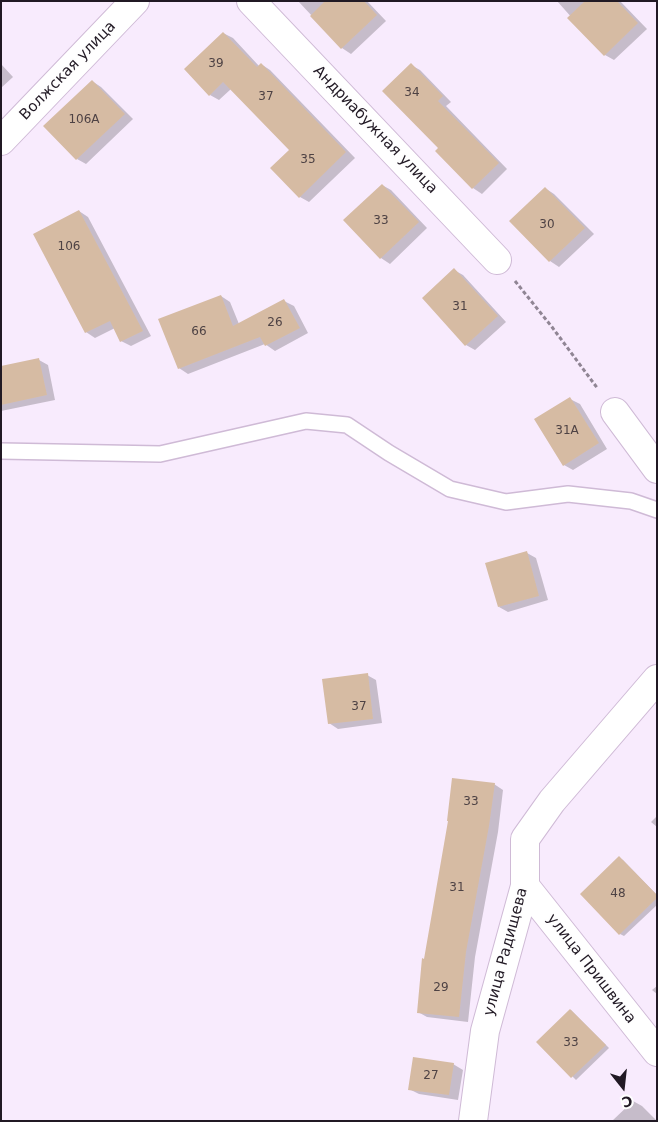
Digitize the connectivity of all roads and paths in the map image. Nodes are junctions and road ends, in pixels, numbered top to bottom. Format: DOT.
graph roads {
  1 [pos="135,1"];
  2 [pos="251,1"];
  3 [pos="1,141"];
  4 [pos="497,260"];
  5 [pos="589,376"];
  6 [pos="615,412"];
  7 [pos="1,451"];
  8 [pos="657,468"];
  9 [pos="657,510"];
  10 [pos="657,679"];
  11 [pos="525,886"];
  12 [pos="657,1052"];
  13 [pos="473,1121"];
  1 -- 3 [label="street, Волжская улица"];
  2 -- 4 [label="street, Андриабужная улица"];
  4 -- 5 [label="path"];
  6 -- 8 [label="street"];
  7 -- 9 [label="lane"];
  10 -- 11 [label="street, улица Радищева"];
  11 -- 12 [label="street, улица Пришвина"];
  11 -- 13 [label="street, улица Радищева"];
}
